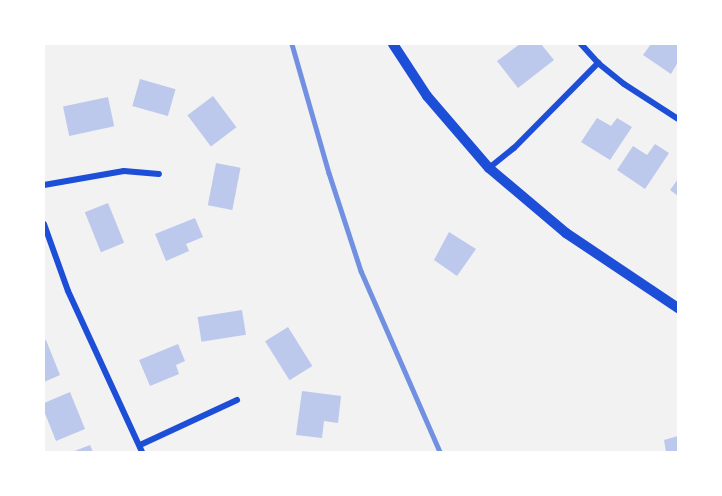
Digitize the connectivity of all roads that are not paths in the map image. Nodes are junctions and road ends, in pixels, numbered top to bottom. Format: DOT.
graph roads {
  1 [pos="393,44"];
  2 [pos="581,44"];
  3 [pos="598,63"];
  4 [pos="678,119"];
  5 [pos="489,168"];
  6 [pos="159,174"];
  7 [pos="44,185"];
  8 [pos="44,224"];
  9 [pos="678,308"];
  10 [pos="237,400"];
  11 [pos="140,445"];
  12 [pos="142,453"];
  1 -- 5 [label="main road"];
  2 -- 3 [label="street"];
  3 -- 4 [label="street"];
  3 -- 5 [label="street"];
  5 -- 9 [label="main road"];
  6 -- 7 [label="street"];
  8 -- 11 [label="street"];
  10 -- 11 [label="street"];
  11 -- 12 [label="street"];
}
